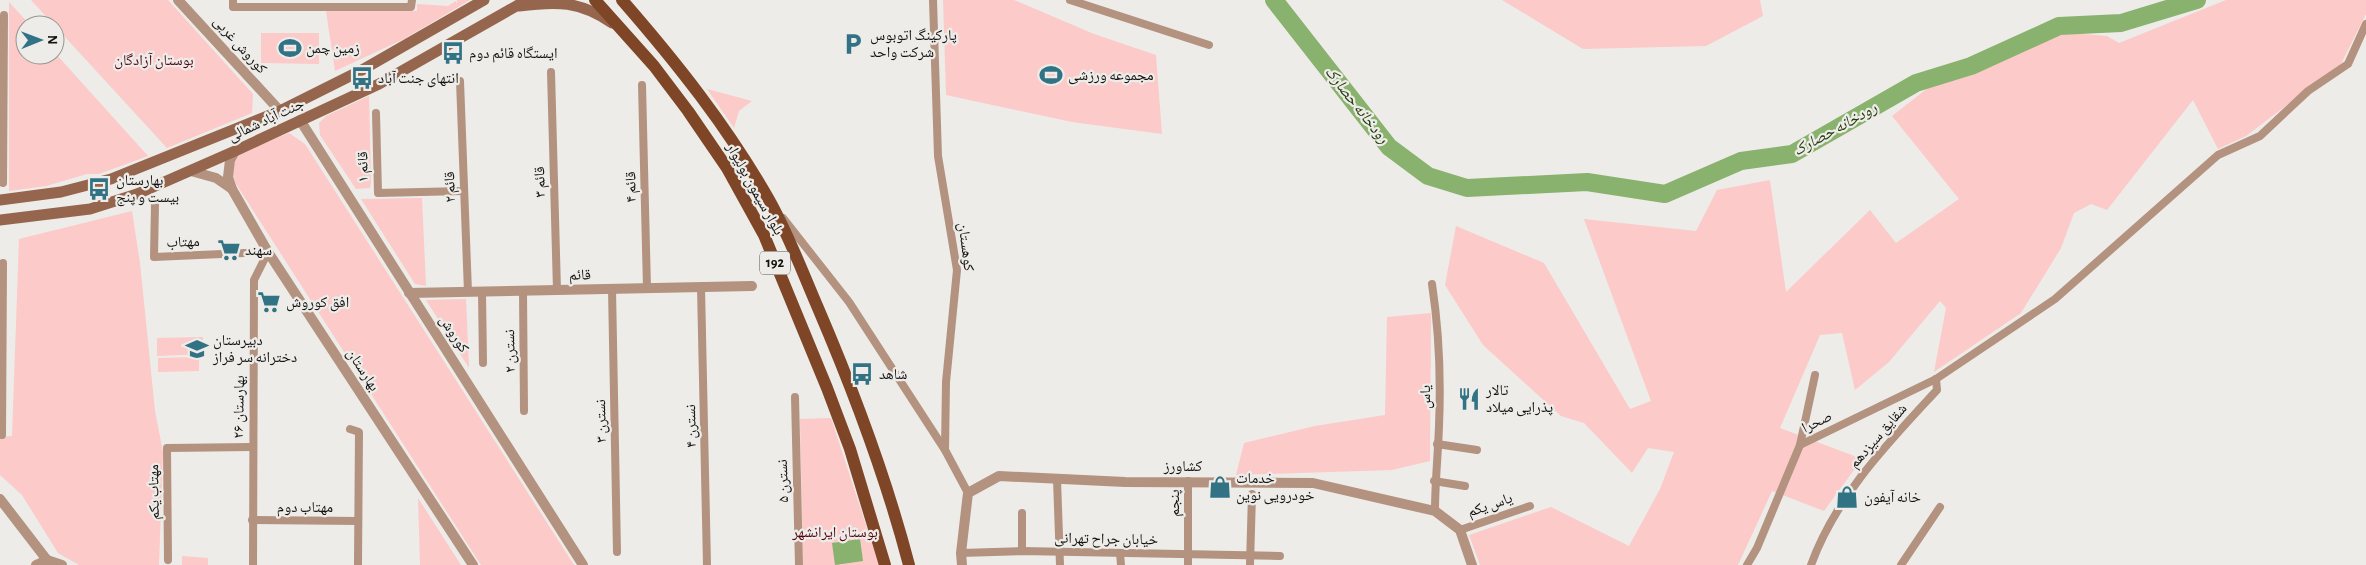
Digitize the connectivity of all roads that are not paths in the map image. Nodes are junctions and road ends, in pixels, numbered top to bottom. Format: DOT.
graph roads {
  1 [pos="178,0"];
  2 [pos="484,0"];
  3 [pos="527,0"];
  4 [pos="595,0"];
  5 [pos="622,0"];
  6 [pos="932,0"];
  7 [pos="1070,0"];
  8 [pos="233,3"];
  9 [pos="412,3"];
  10 [pos="325,4"];
  11 [pos="517,7"];
  12 [pos="4,15"];
  13 [pos="2366,24"];
  14 [pos="618,27"];
  15 [pos="1209,45"];
  16 [pos="551,72"];
  17 [pos="460,81"];
  18 [pos="642,86"];
  19 [pos="280,111"];
  20 [pos="376,113"];
  21 [pos="300,120"];
  22 [pos="1,131"];
  23 [pos="235,152"];
  24 [pos="191,171"];
  25 [pos="3,183"];
  26 [pos="232,189"];
  27 [pos="464,191"];
  28 [pos="769,199"];
  29 [pos="0,200"];
  30 [pos="154,202"];
  31 [pos="0,220"];
  32 [pos="268,252"];
  33 [pos="3,262"];
  34 [pos="1432,284"];
  35 [pos="752,286"];
  36 [pos="701,287"];
  37 [pos="647,288"];
  38 [pos="612,289"];
  39 [pos="557,290"];
  40 [pos="523,291"];
  41 [pos="468,292"];
  42 [pos="482,292"];
  43 [pos="409,293"];
  44 [pos="1,326"];
  45 [pos="484,363"];
  46 [pos="1816,375"];
  47 [pos="1936,379"];
  48 [pos="795,397"];
  49 [pos="524,411"];
  50 [pos="350,429"];
  51 [pos="2,436"];
  52 [pos="1438,444"];
  53 [pos="1800,445"];
  54 [pos="252,447"];
  55 [pos="945,450"];
  56 [pos="1477,450"];
  57 [pos="1057,479"];
  58 [pos="1434,481"];
  59 [pos="1188,482"];
  60 [pos="1465,486"];
  61 [pos="968,493"];
  62 [pos="1252,494"];
  63 [pos="0,499"];
  64 [pos="1530,506"];
  65 [pos="1940,507"];
  66 [pos="1435,512"];
  67 [pos="1022,513"];
  68 [pos="252,520"];
  69 [pos="358,521"];
  70 [pos="1460,530"];
  71 [pos="1022,551"];
  72 [pos="617,552"];
  73 [pos="1059,552"];
  74 [pos="961,553"];
  75 [pos="1120,553"];
  76 [pos="1188,554"];
  77 [pos="1251,555"];
  78 [pos="1280,556"];
  79 [pos="47,560"];
  80 [pos="168,560"];
  81 [pos="36,565"];
  82 [pos="62,565"];
  83 [pos="253,565"];
  84 [pos="358,565"];
  85 [pos="473,565"];
  86 [pos="583,565"];
  87 [pos="707,565"];
  88 [pos="799,565"];
  89 [pos="886,565"];
  90 [pos="909,565"];
  91 [pos="962,565"];
  92 [pos="1060,565"];
  93 [pos="1121,565"];
  94 [pos="1188,565"];
  95 [pos="1250,565"];
  96 [pos="1472,565"];
  97 [pos="1747,565"];
  98 [pos="1811,565"];
  99 [pos="1901,565"];
  1 -- 19 [label="street, کوروش غربی"];
  2 -- 19 [label="main road, جنت آباد شمالی"];
  3 -- 11 [label="main road, جنت آباد شمالی"];
  4 -- 14 [label="main road, بلوار سیمون بولیوار / 192"];
  5 -- 28 [label="main road, بلوار سیمون بولیوار / 192"];
  6 -- 55 [label="street, کوهستان"];
  7 -- 15 [label="street"];
  8 -- 10 [label="street"];
  9 -- 10 [label="street"];
  11 -- 14 [label="main road"];
  11 -- 21 [label="main road, جنت آباد شمالی"];
  12 -- 22 [label="street"];
  13 -- 47 [label="street, صحرا"];
  14 -- 89 [label="main road, بلوار سیمون بولیوار / 192"];
  16 -- 39 [label="street, قائم ۳"];
  17 -- 27 [label="street, قائم ۲"];
  18 -- 37 [label="street, قائم ۴"];
  19 -- 29 [label="main road, جنت آباد شمالی"];
  20 -- 27 [label="street, قائم ۱"];
  21 -- 23 [label="main road, جنت آباد شمالی"];
  21 -- 43 [label="street, کوروش"];
  22 -- 25 [label="street"];
  23 -- 24 [label="main road, جنت آباد شمالی"];
  23 -- 26 [label="street, بهارستان"];
  24 -- 26 [label="street, بهارستان"];
  24 -- 31 [label="main road, جنت آباد شمالی"];
  26 -- 32 [label="street, بهارستان"];
  27 -- 41 [label="street, قائم ۲"];
  28 -- 55 [label="street"];
  28 -- 90 [label="main road, بلوار سیمون بولیوار / 192"];
  30 -- 32 [label="street, مهتاب"];
  32 -- 54 [label="street, بهارستان ۲۶"];
  32 -- 85 [label="street, بهارستان"];
  33 -- 44 [label="street"];
  34 -- 52 [label="street, یاس"];
  35 -- 36 [label="street, قائم"];
  36 -- 37 [label="street, قائم"];
  36 -- 87 [label="street, نسترن ۴"];
  37 -- 38 [label="street, قائم"];
  38 -- 39 [label="street, قائم"];
  38 -- 72 [label="street, نسترن ۳"];
  39 -- 40 [label="street, قائم"];
  40 -- 42 [label="street, قائم"];
  40 -- 49 [label="street, نسترن ۲"];
  41 -- 42 [label="street, قائم"];
  41 -- 43 [label="street, قائم"];
  42 -- 45 [label="street"];
  43 -- 86 [label="street, کوروش"];
  44 -- 51 [label="street"];
  46 -- 53 [label="street"];
  47 -- 53 [label="street, صحرا"];
  47 -- 98 [label="street, شقایق سیزدهم"];
  48 -- 88 [label="street, نسترن ۵"];
  50 -- 69 [label="street"];
  52 -- 56 [label="street"];
  52 -- 58 [label="street, یاس"];
  53 -- 97 [label="street, صحرا"];
  54 -- 68 [label="street, بهارستان ۲۶"];
  54 -- 80 [label="street, مهتاب یکم"];
  55 -- 61 [label="street, کوهستان"];
  57 -- 59 [label="street, کشاورز"];
  57 -- 61 [label="street, کشاورز"];
  57 -- 73 [label="street"];
  58 -- 60 [label="street"];
  58 -- 66 [label="street, یاس"];
  59 -- 66 [label="street, کشاورز"];
  59 -- 76 [label="street, پنجم"];
  61 -- 74 [label="street"];
  62 -- 77 [label="street"];
  63 -- 79 [label="street"];
  64 -- 70 [label="street, یاس یکم"];
  65 -- 99 [label="street"];
  66 -- 70 [label="street, کشاورز"];
  67 -- 71 [label="street"];
  68 -- 69 [label="street, مهتاب دوم"];
  68 -- 83 [label="street, بهارستان ۲۶"];
  69 -- 84 [label="street"];
  70 -- 96 [label="street"];
  71 -- 73 [label="street, خیابان جراح تهرانی"];
  71 -- 74 [label="street, خیابان جراح تهرانی"];
  73 -- 75 [label="street, خیابان جراح تهرانی"];
  73 -- 92 [label="street"];
  74 -- 91 [label="street"];
  75 -- 76 [label="street, خیابان جراح تهرانی"];
  75 -- 93 [label="street"];
  76 -- 77 [label="street, خیابان جراح تهرانی"];
  76 -- 94 [label="street, پنجم"];
  77 -- 78 [label="street, خیابان جراح تهرانی"];
  77 -- 95 [label="street"];
  79 -- 81 [label="street"];
  79 -- 82 [label="street"];
}
